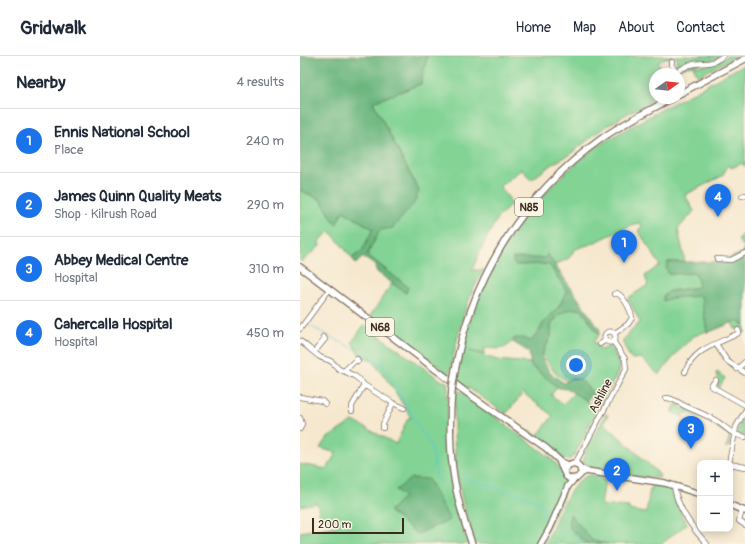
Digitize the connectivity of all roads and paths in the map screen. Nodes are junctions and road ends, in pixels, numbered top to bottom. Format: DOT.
graph roads {
  1 [pos="723,56"];
  2 [pos="744,60"];
  3 [pos="672,62"];
  4 [pos="685,91"];
  5 [pos="662,104"];
  6 [pos="745,254"];
  7 [pos="717,259"];
  8 [pos="300,266"];
  9 [pos="329,290"];
  10 [pos="614,294"];
  11 [pos="303,325"];
  12 [pos="604,327"];
  13 [pos="738,330"];
  14 [pos="607,332"];
  15 [pos="615,333"];
  16 [pos="323,337"];
  17 [pos="606,340"];
  18 [pos="613,341"];
  19 [pos="300,342"];
  20 [pos="600,344"];
  21 [pos="716,344"];
  22 [pos="315,351"];
  23 [pos="358,361"];
  24 [pos="745,362"];
  25 [pos="737,369"];
  26 [pos="344,371"];
  27 [pos="745,372"];
  28 [pos="684,373"];
  29 [pos="716,380"];
  30 [pos="364,385"];
  31 [pos="300,397"];
  32 [pos="666,398"];
  33 [pos="393,403"];
  34 [pos="325,404"];
  35 [pos="745,405"];
  36 [pos="404,408"];
  37 [pos="352,411"];
  38 [pos="745,411"];
  39 [pos="300,418"];
  40 [pos="383,428"];
  41 [pos="300,430"];
  42 [pos="734,434"];
  43 [pos="745,437"];
  44 [pos="557,459"];
  45 [pos="731,460"];
  46 [pos="575,464"];
  47 [pos="733,465"];
  48 [pos="745,467"];
  49 [pos="586,471"];
  50 [pos="566,474"];
  51 [pos="580,475"];
  52 [pos="574,479"];
  53 [pos="568,486"];
  54 [pos="674,486"];
  55 [pos="697,493"];
  56 [pos="733,506"];
  57 [pos="743,510"];
  58 [pos="745,525"];
  59 [pos="472,544"];
  60 [pos="541,544"];
  61 [pos="707,544"];
  1 -- 3 [label="street"];
  2 -- 4 [label="main road"];
  5 -- 59 [label="main road, N85, bridge"];
  6 -- 7 [label="street"];
  8 -- 9 [label="main road, N68"];
  9 -- 11 [label="street"];
  9 -- 44 [label="main road, N68"];
  10 -- 15 [label="street"];
  12 -- 14 [label="street"];
  13 -- 21 [label="street"];
  14 -- 15 [label="street"];
  14 -- 17 [label="street"];
  15 -- 18 [label="street"];
  16 -- 22 [label="street"];
  17 -- 18 [label="street"];
  17 -- 20 [label="street"];
  18 -- 46 [label="street, Ashline"];
  19 -- 22 [label="street"];
  21 -- 25 [label="street"];
  21 -- 28 [label="street"];
  22 -- 26 [label="street"];
  23 -- 26 [label="street"];
  24 -- 25 [label="street"];
  25 -- 27 [label="street"];
  26 -- 30 [label="street"];
  29 -- 35 [label="street"];
  30 -- 33 [label="street"];
  30 -- 37 [label="street"];
  31 -- 34 [label="street"];
  32 -- 42 [label="street"];
  33 -- 36 [label="street"];
  33 -- 40 [label="street"];
  38 -- 42 [label="street"];
  39 -- 41 [label="street"];
  42 -- 43 [label="street"];
  42 -- 45 [label="street"];
  44 -- 46 [label="main road, N68"];
  44 -- 50 [label="main road, N68"];
  46 -- 49 [label="main road"];
  46 -- 50 [label="main road"];
  46 -- 51 [label="main road"];
  47 -- 48 [label="street"];
  49 -- 51 [label="main road"];
  49 -- 54 [label="main road"];
  50 -- 52 [label="main road"];
  50 -- 53 [label="main road, N68"];
  51 -- 52 [label="main road"];
  52 -- 53 [label="main road"];
  53 -- 60 [label="main road"];
  54 -- 55 [label="main road"];
  54 -- 61 [label="street"];
  56 -- 57 [label="main road"];
  57 -- 58 [label="street"];
}
